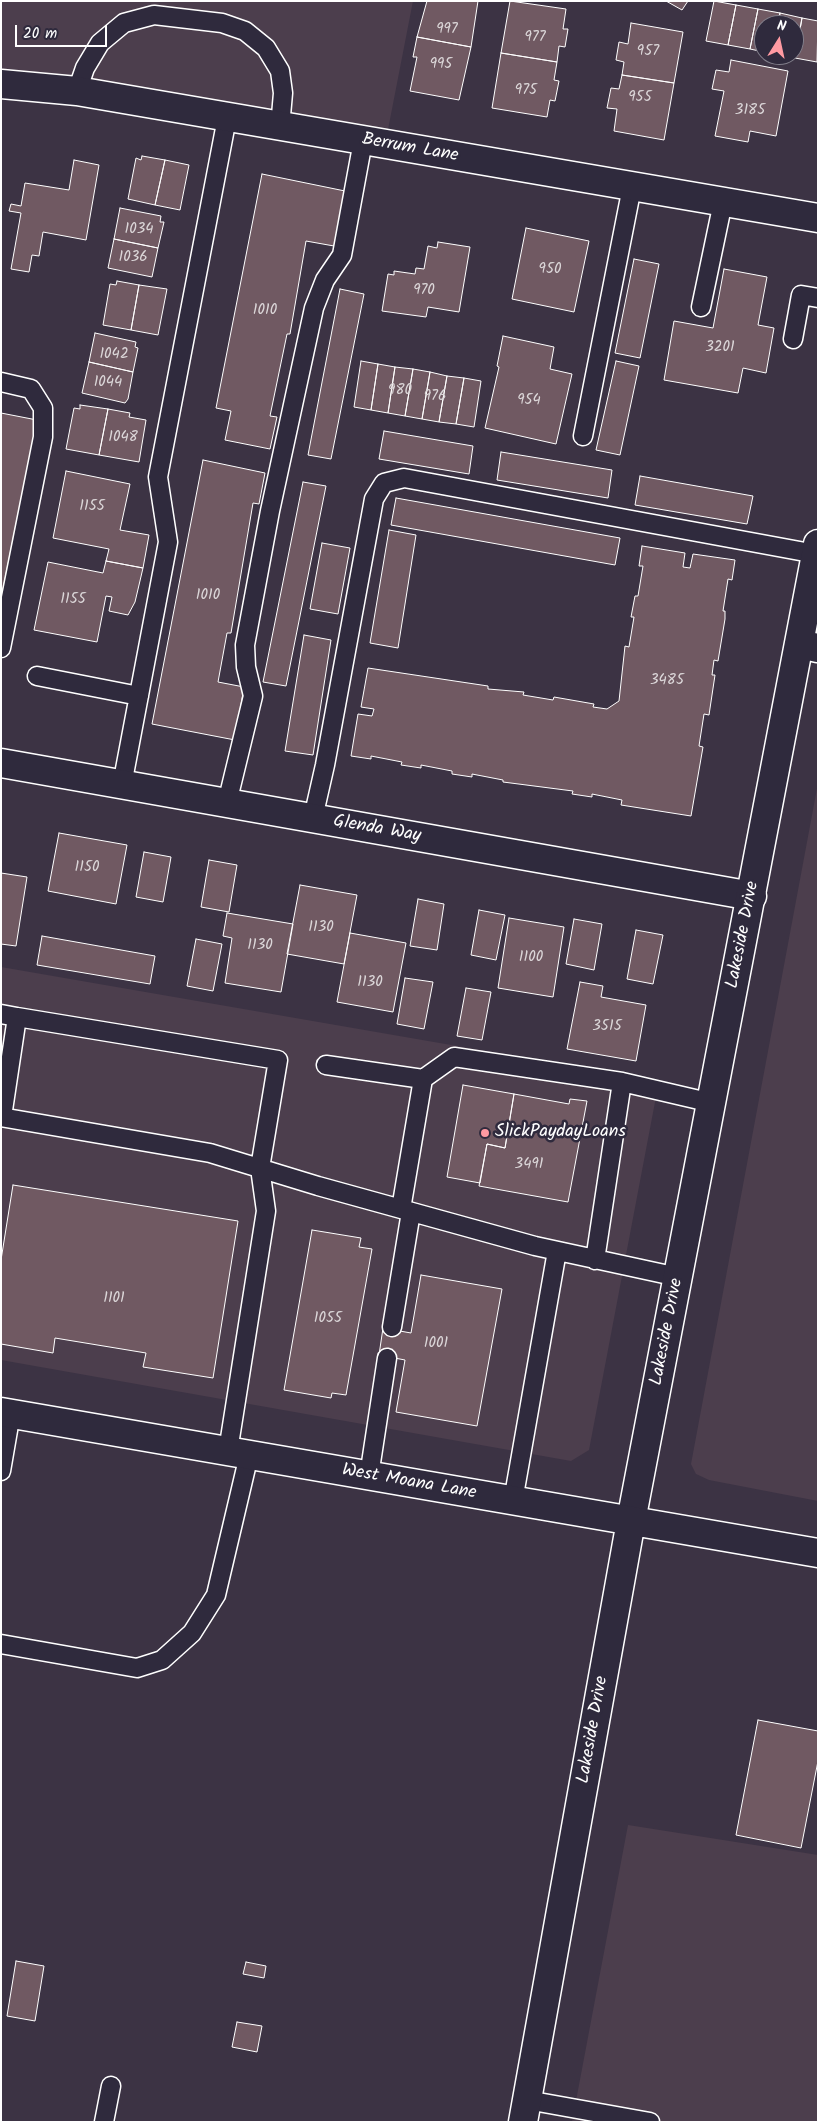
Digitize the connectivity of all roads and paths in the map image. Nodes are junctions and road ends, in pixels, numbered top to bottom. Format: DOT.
graph roads {
  1 [pos="1,84"];
  2 [pos="77,91"];
  3 [pos="227,118"];
  4 [pos="280,127"];
  5 [pos="363,141"];
  6 [pos="632,187"];
  7 [pos="723,202"];
  8 [pos="818,218"];
  9 [pos="818,298"];
  10 [pos="702,307"];
  11 [pos="793,339"];
  12 [pos="1,382"];
  13 [pos="583,436"];
  14 [pos="817,549"];
  15 [pos="809,646"];
  16 [pos="1,648"];
  17 [pos="37,676"];
  18 [pos="139,696"];
  19 [pos="1,763"];
  20 [pos="122,785"];
  21 [pos="227,803"];
  22 [pos="313,818"];
  23 [pos="752,896"];
  24 [pos="9,1015"];
  25 [pos="326,1065"];
  26 [pos="423,1079"];
  27 [pos="622,1082"];
  28 [pos="712,1103"];
  29 [pos="1,1117"];
  30 [pos="260,1168"];
  31 [pos="406,1211"];
  32 [pos="556,1251"];
  33 [pos="595,1260"];
  34 [pos="678,1277"];
  35 [pos="392,1326"];
  36 [pos="387,1358"];
  37 [pos="6,1413"];
  38 [pos="239,1453"];
  39 [pos="1,1471"];
  40 [pos="369,1476"];
  41 [pos="512,1501"];
  42 [pos="631,1521"];
  43 [pos="818,1553"];
  44 [pos="1,1644"];
  45 [pos="110,2086"];
  46 [pos="525,2111"];
  47 [pos="104,2122"];
  48 [pos="650,2122"];
  1 -- 2 [label="street, Berrum Lane"];
  2 -- 3 [label="street, Berrum Lane"];
  2 -- 4 [label="lane"];
  3 -- 4 [label="street, Berrum Lane"];
  3 -- 18 [label="lane"];
  4 -- 5 [label="street, Berrum Lane"];
  5 -- 6 [label="street, Berrum Lane"];
  5 -- 21 [label="lane"];
  6 -- 7 [label="street, Berrum Lane"];
  6 -- 13 [label="lane"];
  7 -- 8 [label="street, Berrum Lane"];
  7 -- 10 [label="lane"];
  9 -- 11 [label="lane"];
  12 -- 16 [label="lane"];
  14 -- 15 [label="street, Lakeside Drive"];
  14 -- 22 [label="lane"];
  15 -- 23 [label="street, Lakeside Drive"];
  17 -- 18 [label="lane"];
  18 -- 20 [label="lane"];
  19 -- 20 [label="street, Glenda Way"];
  20 -- 21 [label="street, Glenda Way"];
  21 -- 22 [label="street, Glenda Way"];
  22 -- 23 [label="street, Glenda Way"];
  23 -- 28 [label="street, Lakeside Drive"];
  24 -- 29 [label="lane"];
  24 -- 30 [label="lane"];
  25 -- 26 [label="lane"];
  26 -- 27 [label="lane"];
  26 -- 31 [label="lane"];
  27 -- 28 [label="lane"];
  27 -- 33 [label="lane"];
  28 -- 34 [label="street, Lakeside Drive"];
  29 -- 30 [label="lane"];
  30 -- 31 [label="lane"];
  30 -- 38 [label="lane"];
  31 -- 32 [label="lane"];
  31 -- 35 [label="lane"];
  32 -- 33 [label="lane"];
  32 -- 41 [label="lane"];
  33 -- 34 [label="lane"];
  34 -- 42 [label="street, Lakeside Drive"];
  36 -- 40 [label="lane"];
  37 -- 38 [label="street, West Moana Lane"];
  37 -- 39 [label="lane"];
  38 -- 40 [label="street, West Moana Lane"];
  38 -- 44 [label="lane"];
  40 -- 41 [label="street, West Moana Lane"];
  41 -- 42 [label="street, West Moana Lane"];
  42 -- 43 [label="street, West Moana Lane"];
  42 -- 46 [label="street, Lakeside Drive"];
  45 -- 47 [label="lane"];
  46 -- 48 [label="lane"];
}
